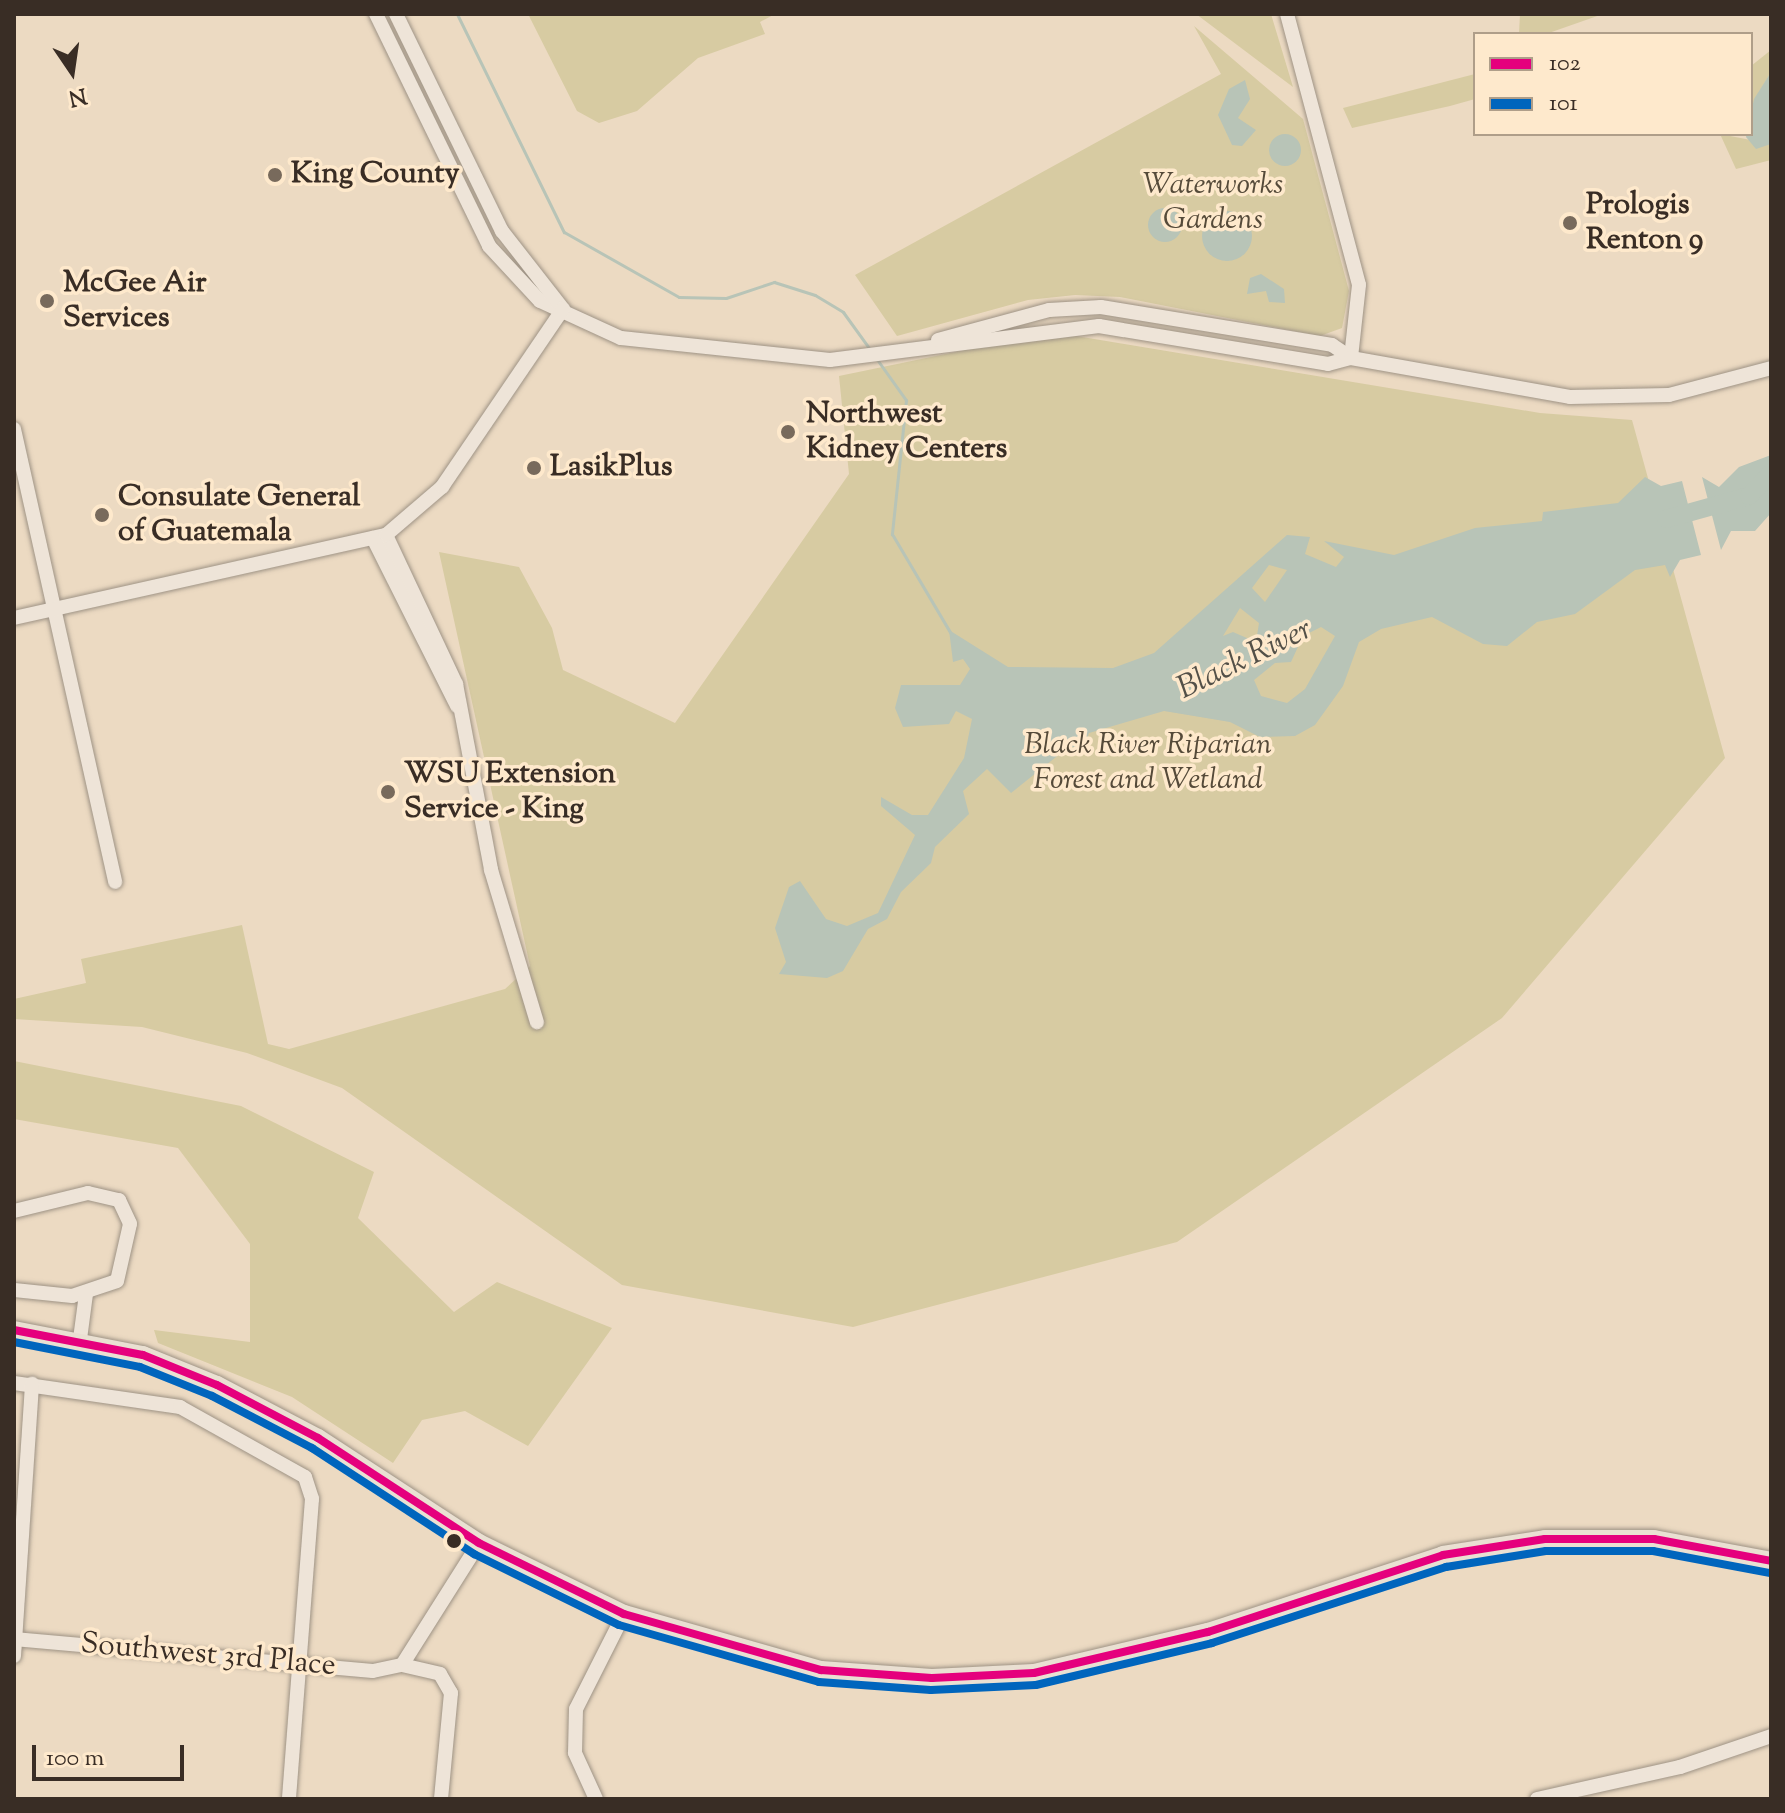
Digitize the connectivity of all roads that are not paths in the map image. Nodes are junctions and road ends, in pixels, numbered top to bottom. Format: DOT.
graph roads {
  1 [pos="376,14"];
  2 [pos="396,14"];
  3 [pos="1287,14"];
  4 [pos="396,55"];
  5 [pos="464,156"];
  6 [pos="563,309"];
  7 [pos="935,341"];
  8 [pos="1351,358"];
  9 [pos="1771,368"];
  10 [pos="14,429"];
  11 [pos="379,536"];
  12 [pos="54,609"];
  13 [pos="14,618"];
  14 [pos="115,882"];
  15 [pos="537,1022"];
  16 [pos="14,1211"];
  17 [pos="14,1290"];
  18 [pos="86,1294"];
  19 [pos="14,1330"];
  20 [pos="80,1339"];
  21 [pos="14,1383"];
  22 [pos="32,1384"];
  23 [pos="479,1543"];
  24 [pos="1771,1548"];
  25 [pos="1771,1561"];
  26 [pos="624,1614"];
  27 [pos="15,1639"];
  28 [pos="721,1643"];
  29 [pos="14,1656"];
  30 [pos="300,1664"];
  31 [pos="402,1665"];
  32 [pos="1771,1736"];
  33 [pos="289,1799"];
  34 [pos="441,1799"];
  35 [pos="596,1799"];
  36 [pos="1537,1799"];
  1 -- 4 [label="street"];
  2 -- 5 [label="street"];
  3 -- 8 [label="street"];
  4 -- 5 [label="street"];
  4 -- 6 [label="street"];
  5 -- 6 [label="street"];
  6 -- 7 [label="street"];
  6 -- 11 [label="street"];
  7 -- 8 [label="street"];
  7 -- 8 [label="street"];
  8 -- 9 [label="street"];
  10 -- 12 [label="street"];
  11 -- 12 [label="street"];
  11 -- 15 [label="street"];
  12 -- 13 [label="street"];
  12 -- 14 [label="street"];
  16 -- 18 [label="street"];
  17 -- 18 [label="street"];
  18 -- 20 [label="street"];
  19 -- 20 [label="main road"];
  20 -- 23 [label="main road"];
  21 -- 22 [label="street"];
  22 -- 27 [label="street"];
  22 -- 30 [label="street"];
  23 -- 26 [label="main road"];
  23 -- 31 [label="street"];
  24 -- 28 [label="main road"];
  25 -- 28 [label="main road"];
  26 -- 28 [label="main road"];
  26 -- 35 [label="street"];
  27 -- 29 [label="street"];
  27 -- 30 [label="street, Southwest 3rd Place"];
  30 -- 31 [label="street, Southwest 3rd Place"];
  30 -- 33 [label="street"];
  31 -- 34 [label="street"];
  32 -- 36 [label="street"];
}
